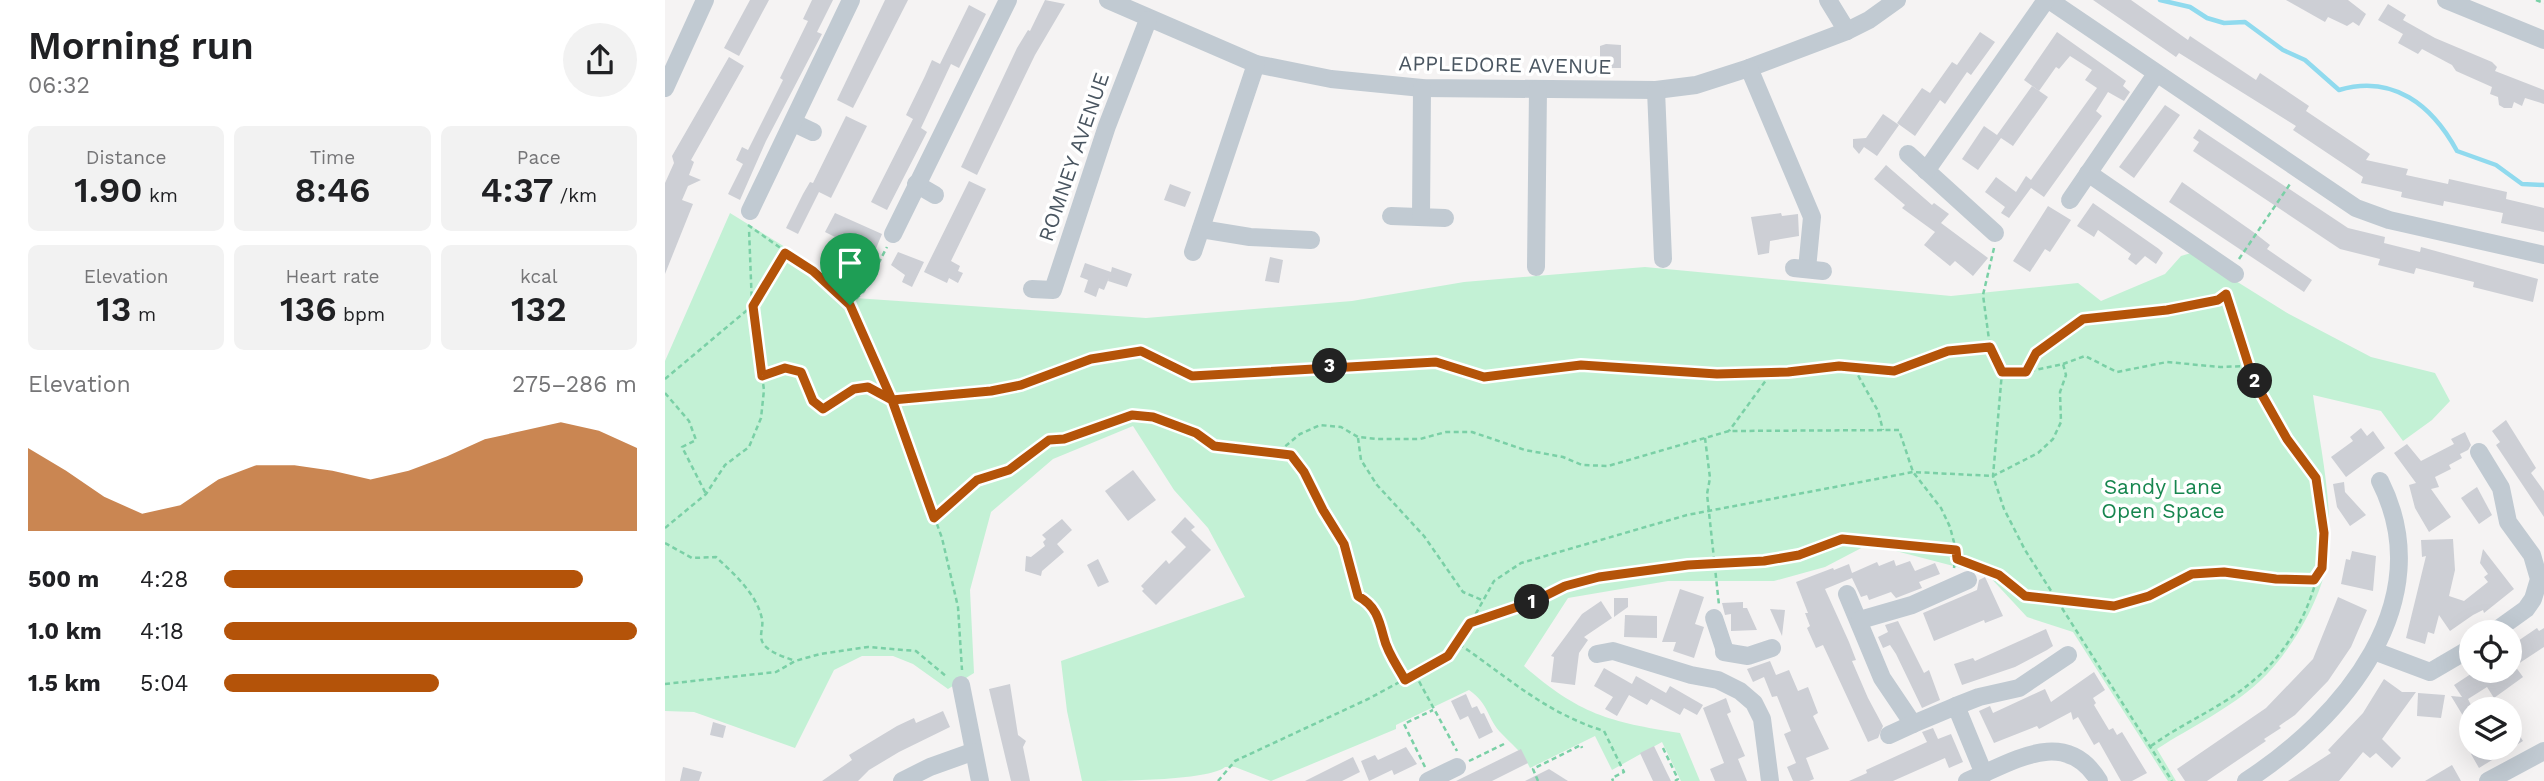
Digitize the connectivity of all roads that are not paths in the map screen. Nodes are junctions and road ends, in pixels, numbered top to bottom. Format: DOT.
graph roads {
  1 [pos="705,0"];
  2 [pos="851,0"];
  3 [pos="1008,0"];
  4 [pos="1108,0"];
  5 [pos="1828,0"];
  6 [pos="1897,0"];
  7 [pos="2047,0"];
  8 [pos="2446,0"];
  9 [pos="1148,20"];
  10 [pos="1847,31"];
  11 [pos="2544,40"];
  12 [pos="1256,64"];
  13 [pos="1749,68"];
  14 [pos="2156,74"];
  15 [pos="665,88"];
  16 [pos="1422,88"];
  17 [pos="1538,89"];
  18 [pos="1656,90"];
  19 [pos="794,123"];
  20 [pos="813,132"];
  21 [pos="1907,154"];
  22 [pos="1926,171"];
  23 [pos="2088,173"];
  24 [pos="916,184"];
  25 [pos="935,195"];
  26 [pos="2070,200"];
  27 [pos="1391,216"];
  28 [pos="1421,218"];
  29 [pos="1445,218"];
  30 [pos="750,219"];
  31 [pos="1294,220"];
  32 [pos="1201,229"];
  33 [pos="1995,233"];
  34 [pos="893,234"];
  35 [pos="1292,239"];
  36 [pos="1311,240"];
  37 [pos="1193,253"];
  38 [pos="2544,255"];
  39 [pos="1663,258"];
  40 [pos="1536,267"];
  41 [pos="1808,270"];
  42 [pos="2233,273"];
  43 [pos="1032,289"];
  44 [pos="2479,452"];
  45 [pos="2379,482"];
  46 [pos="1957,574"];
  47 [pos="1847,594"];
  48 [pos="1714,618"];
  49 [pos="1860,620"];
  50 [pos="2510,620"];
  51 [pos="1608,647"];
  52 [pos="1724,648"];
  53 [pos="1772,648"];
  54 [pos="2374,651"];
  55 [pos="2459,655"];
  56 [pos="2063,666"];
  57 [pos="1718,680"];
  58 [pos="961,685"];
  59 [pos="1956,706"];
  60 [pos="1913,724"];
  61 [pos="1888,735"];
  62 [pos="2544,751"];
  63 [pos="972,752"];
  64 [pos="1460,765"];
  65 [pos="1985,774"];
  66 [pos="1429,780"];
  67 [pos="902,781"];
  68 [pos="980,781"];
  69 [pos="1770,781"];
  70 [pos="1967,781"];
  71 [pos="2099,781"];
  72 [pos="2246,781"];
  73 [pos="2488,781"];
  1 -- 15 [label="street"];
  2 -- 19 [label="street"];
  3 -- 24 [label="street"];
  4 -- 9 [label="street, APPLEDORE AVENUE"];
  5 -- 10 [label="street"];
  6 -- 10 [label="street, APPLEDORE AVENUE"];
  7 -- 14 [label="street"];
  7 -- 22 [label="street"];
  8 -- 11 [label="street"];
  9 -- 12 [label="street, APPLEDORE AVENUE"];
  9 -- 43 [label="street, ROMNEY AVENUE"];
  10 -- 13 [label="street, APPLEDORE AVENUE"];
  12 -- 16 [label="street, APPLEDORE AVENUE"];
  12 -- 32 [label="street"];
  13 -- 18 [label="street, APPLEDORE AVENUE"];
  13 -- 41 [label="street"];
  14 -- 23 [label="street"];
  14 -- 38 [label="street"];
  16 -- 17 [label="street, APPLEDORE AVENUE"];
  16 -- 28 [label="street"];
  17 -- 18 [label="street, APPLEDORE AVENUE"];
  17 -- 40 [label="street"];
  18 -- 39 [label="street"];
  19 -- 20 [label="street"];
  19 -- 30 [label="street"];
  21 -- 22 [label="street"];
  22 -- 33 [label="street"];
  23 -- 26 [label="street"];
  23 -- 42 [label="street"];
  24 -- 25 [label="street"];
  24 -- 34 [label="street"];
  27 -- 28 [label="street"];
  28 -- 29 [label="street"];
  31 -- 35 [label="street"];
  32 -- 35 [label="street"];
  32 -- 37 [label="street"];
  35 -- 36 [label="street"];
  44 -- 50 [label="street"];
  45 -- 54 [label="street"];
  46 -- 49 [label="street"];
  47 -- 49 [label="street"];
  48 -- 52 [label="street"];
  49 -- 60 [label="street"];
  51 -- 57 [label="street"];
  52 -- 53 [label="street"];
  52 -- 57 [label="street"];
  54 -- 55 [label="street"];
  54 -- 72 [label="street"];
  56 -- 59 [label="street"];
  57 -- 69 [label="street"];
  58 -- 63 [label="street"];
  59 -- 60 [label="street"];
  59 -- 65 [label="street"];
  60 -- 61 [label="street"];
  62 -- 73 [label="street"];
  63 -- 67 [label="street"];
  63 -- 68 [label="street"];
  64 -- 66 [label="street"];
  65 -- 70 [label="street"];
  65 -- 71 [label="street"];
}
